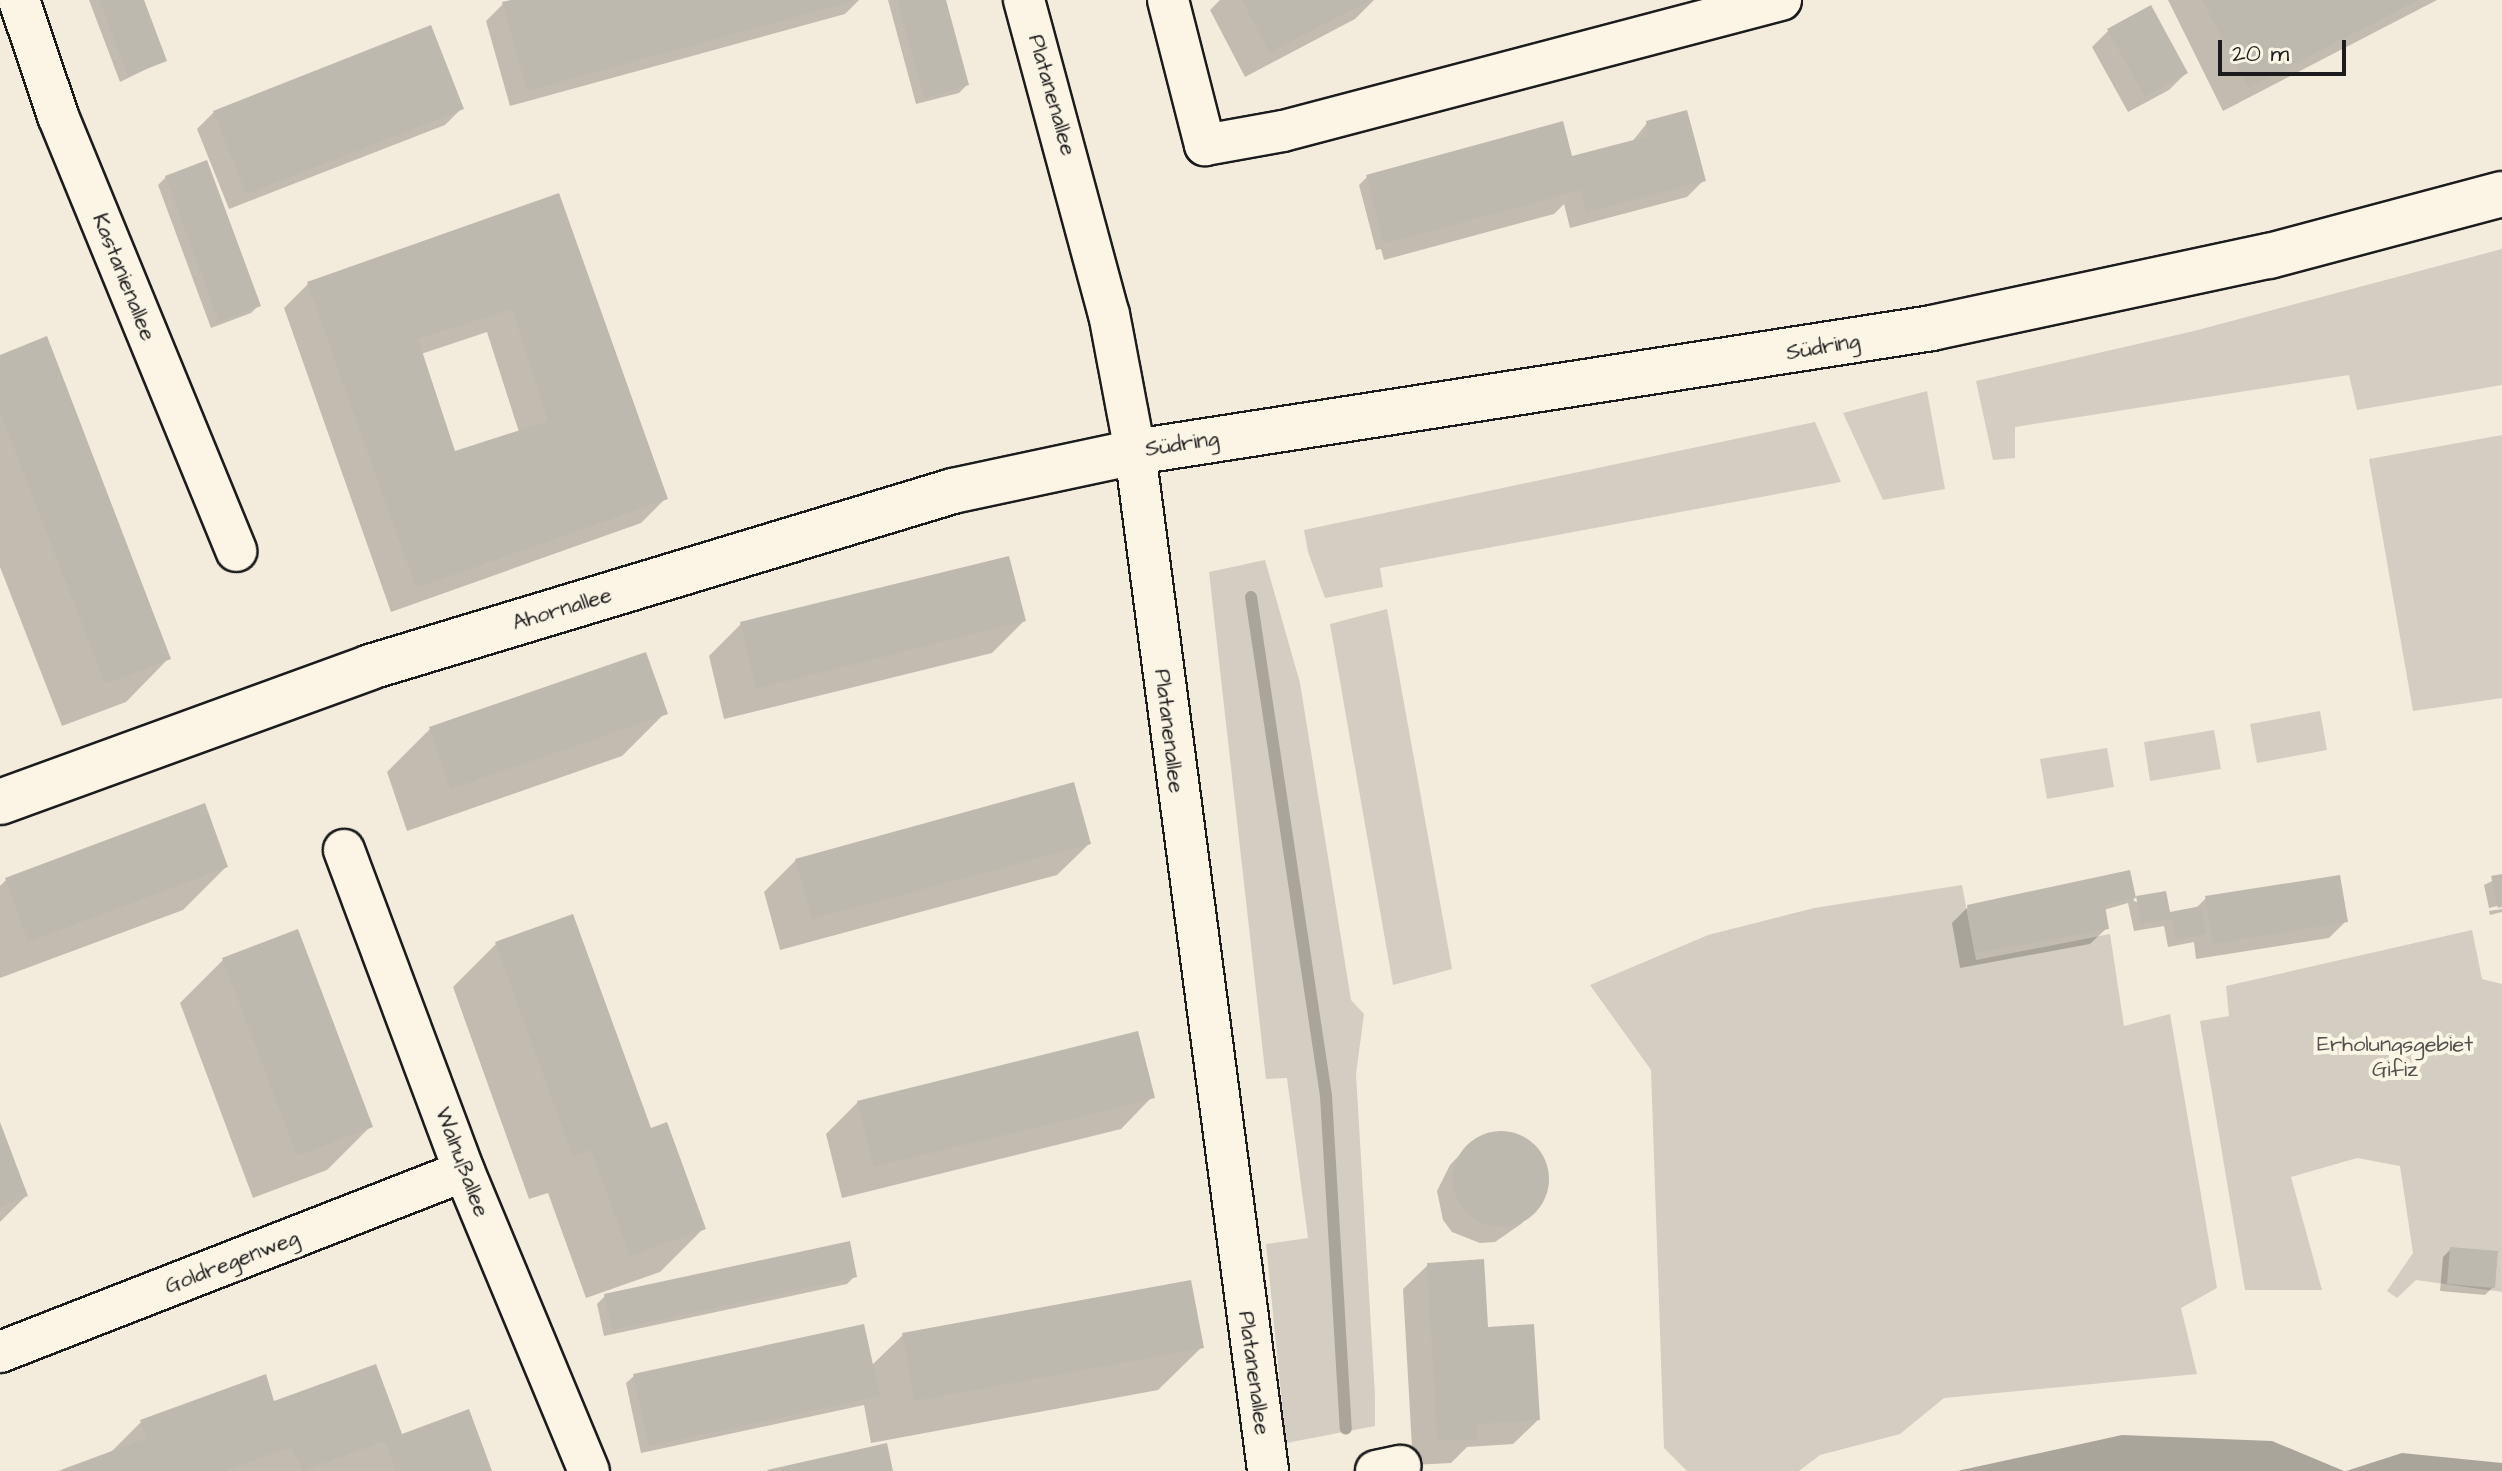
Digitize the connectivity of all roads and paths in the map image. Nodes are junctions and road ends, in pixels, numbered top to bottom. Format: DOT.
graph roads {
  1 [pos="19,0"];
  2 [pos="1024,0"];
  3 [pos="1168,0"];
  4 [pos="1781,0"];
  5 [pos="2502,194"];
  6 [pos="1135,452"];
  7 [pos="236,551"];
  8 [pos="0,802"];
  9 [pos="344,850"];
  10 [pos="464,1171"];
  11 [pos="0,1352"];
  12 [pos="589,1471"];
  13 [pos="1268,1471"];
  1 -- 7 [label="street, Kastanienallee"];
  2 -- 6 [label="street, Platanenallee"];
  3 -- 4 [label="street"];
  5 -- 6 [label="street, Südring"];
  6 -- 8 [label="street, Ahornallee"];
  6 -- 13 [label="street, Platanenallee"];
  9 -- 10 [label="street, Walnußallee"];
  10 -- 11 [label="street, Goldregenweg"];
  10 -- 12 [label="street, Walnußallee"];
}
